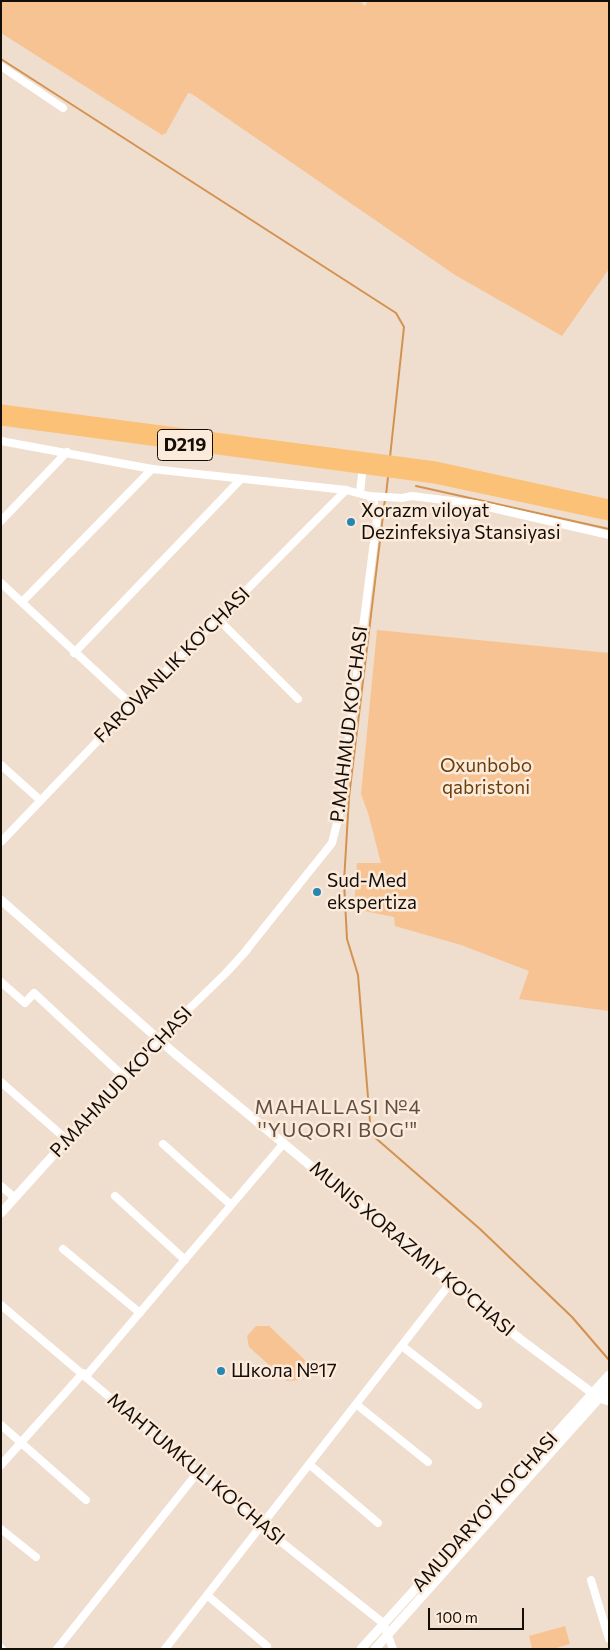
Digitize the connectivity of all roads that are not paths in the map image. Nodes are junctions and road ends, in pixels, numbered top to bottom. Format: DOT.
graph roads {
  1 [pos="1,66"];
  2 [pos="63,108"];
  3 [pos="1,410"];
  4 [pos="1,420"];
  5 [pos="1,441"];
  6 [pos="67,452"];
  7 [pos="366,464"];
  8 [pos="152,469"];
  9 [pos="436,473"];
  10 [pos="241,479"];
  11 [pos="346,490"];
  12 [pos="360,493"];
  13 [pos="369,496"];
  14 [pos="609,505"];
  15 [pos="609,515"];
  16 [pos="1,521"];
  17 [pos="609,535"];
  18 [pos="1,583"];
  19 [pos="22,602"];
  20 [pos="218,619"];
  21 [pos="74,653"];
  22 [pos="298,699"];
  23 [pos="132,705"];
  24 [pos="1,765"];
  25 [pos="40,800"];
  26 [pos="1,842"];
  27 [pos="337,842"];
  28 [pos="1,900"];
  29 [pos="244,954"];
  30 [pos="1,982"];
  31 [pos="158,1038"];
  32 [pos="124,1076"];
  33 [pos="1,1082"];
  34 [pos="66,1139"];
  35 [pos="284,1143"];
  36 [pos="163,1144"];
  37 [pos="1,1186"];
  38 [pos="115,1196"];
  39 [pos="15,1198"];
  40 [pos="231,1205"];
  41 [pos="1,1213"];
  42 [pos="64,1248"];
  43 [pos="185,1260"];
  44 [pos="452,1281"];
  45 [pos="1,1305"];
  46 [pos="140,1313"];
  47 [pos="402,1346"];
  48 [pos="84,1374"];
  49 [pos="609,1375"];
  50 [pos="609,1387"];
  51 [pos="596,1396"];
  52 [pos="609,1401"];
  53 [pos="356,1404"];
  54 [pos="478,1405"];
  55 [pos="1,1425"];
  56 [pos="22,1442"];
  57 [pos="428,1462"];
  58 [pos="309,1464"];
  59 [pos="1,1465"];
  60 [pos="198,1472"];
  61 [pos="86,1500"];
  62 [pos="378,1523"];
  63 [pos="260,1525"];
  64 [pos="1,1529"];
  65 [pos="36,1557"];
  66 [pos="591,1580"];
  67 [pos="207,1594"];
  68 [pos="383,1623"];
  69 [pos="388,1634"];
  70 [pos="609,1639"];
  71 [pos="267,1646"];
  72 [pos="57,1649"];
  73 [pos="165,1649"];
  74 [pos="361,1649"];
  75 [pos="375,1649"];
  76 [pos="393,1649"];
  1 -- 2 [label="street"];
  3 -- 7 [label="main road, D219"];
  4 -- 7 [label="main road, D219"];
  5 -- 6 [label="street"];
  6 -- 8 [label="street"];
  6 -- 16 [label="street"];
  7 -- 9 [label="main road, D219"];
  7 -- 12 [label="street"];
  8 -- 10 [label="street"];
  8 -- 19 [label="street"];
  9 -- 14 [label="main road, D219"];
  9 -- 15 [label="main road, D219"];
  10 -- 11 [label="street"];
  10 -- 21 [label="street"];
  11 -- 12 [label="street"];
  11 -- 20 [label="street, FAROVANLIK KO'CHASI"];
  12 -- 13 [label="street"];
  13 -- 17 [label="street"];
  13 -- 29 [label="street, P.MAHMUD KO'CHASI"];
  18 -- 19 [label="street"];
  19 -- 21 [label="street"];
  20 -- 22 [label="street"];
  20 -- 23 [label="street, FAROVANLIK KO'CHASI"];
  21 -- 23 [label="street"];
  23 -- 25 [label="street, FAROVANLIK KO'CHASI"];
  24 -- 25 [label="street"];
  25 -- 26 [label="street, FAROVANLIK KO'CHASI"];
  27 -- 29 [label="street, P.MAHMUD KO'CHASI"];
  28 -- 31 [label="street, MUNIS XORAZMIY KO'CHASI"];
  29 -- 31 [label="street, P.MAHMUD KO'CHASI"];
  30 -- 32 [label="street"];
  31 -- 32 [label="street, P.MAHMUD KO'CHASI"];
  31 -- 35 [label="street, MUNIS XORAZMIY KO'CHASI"];
  32 -- 34 [label="street, P.MAHMUD KO'CHASI"];
  33 -- 34 [label="street"];
  34 -- 39 [label="street, P.MAHMUD KO'CHASI"];
  35 -- 40 [label="street"];
  35 -- 44 [label="street, MUNIS XORAZMIY KO'CHASI"];
  36 -- 40 [label="street"];
  37 -- 39 [label="street"];
  38 -- 43 [label="street"];
  39 -- 41 [label="street, P.MAHMUD KO'CHASI"];
  40 -- 43 [label="street"];
  42 -- 46 [label="street"];
  43 -- 46 [label="street"];
  44 -- 47 [label="street"];
  44 -- 51 [label="street, MUNIS XORAZMIY KO'CHASI"];
  45 -- 48 [label="street, MAHTUMKULI KO'CHASI"];
  46 -- 48 [label="street"];
  47 -- 53 [label="street"];
  47 -- 54 [label="street"];
  48 -- 56 [label="street"];
  48 -- 60 [label="street, MAHTUMKULI KO'CHASI"];
  49 -- 51 [label="street, AMUDARYO' KO'CHASI"];
  50 -- 51 [label="street, AMUDARYO' KO'CHASI"];
  51 -- 52 [label="street"];
  51 -- 68 [label="street, AMUDARYO' KO'CHASI"];
  51 -- 69 [label="street, AMUDARYO' KO'CHASI"];
  53 -- 57 [label="street"];
  53 -- 58 [label="street"];
  55 -- 56 [label="street"];
  56 -- 59 [label="street"];
  56 -- 61 [label="street"];
  58 -- 62 [label="street"];
  58 -- 63 [label="street"];
  60 -- 63 [label="street, MAHTUMKULI KO'CHASI"];
  60 -- 72 [label="street"];
  63 -- 67 [label="street"];
  63 -- 68 [label="street, MAHTUMKULI KO'CHASI"];
  64 -- 65 [label="street"];
  66 -- 70 [label="street"];
  67 -- 71 [label="street"];
  67 -- 73 [label="street"];
  68 -- 69 [label="street, MAHTUMKULI KO'CHASI"];
  68 -- 74 [label="street, AMUDARYO' KO'CHASI"];
  69 -- 75 [label="street, AMUDARYO' KO'CHASI"];
  69 -- 76 [label="street, MAHTUMKULI KO'CHASI"];
}
